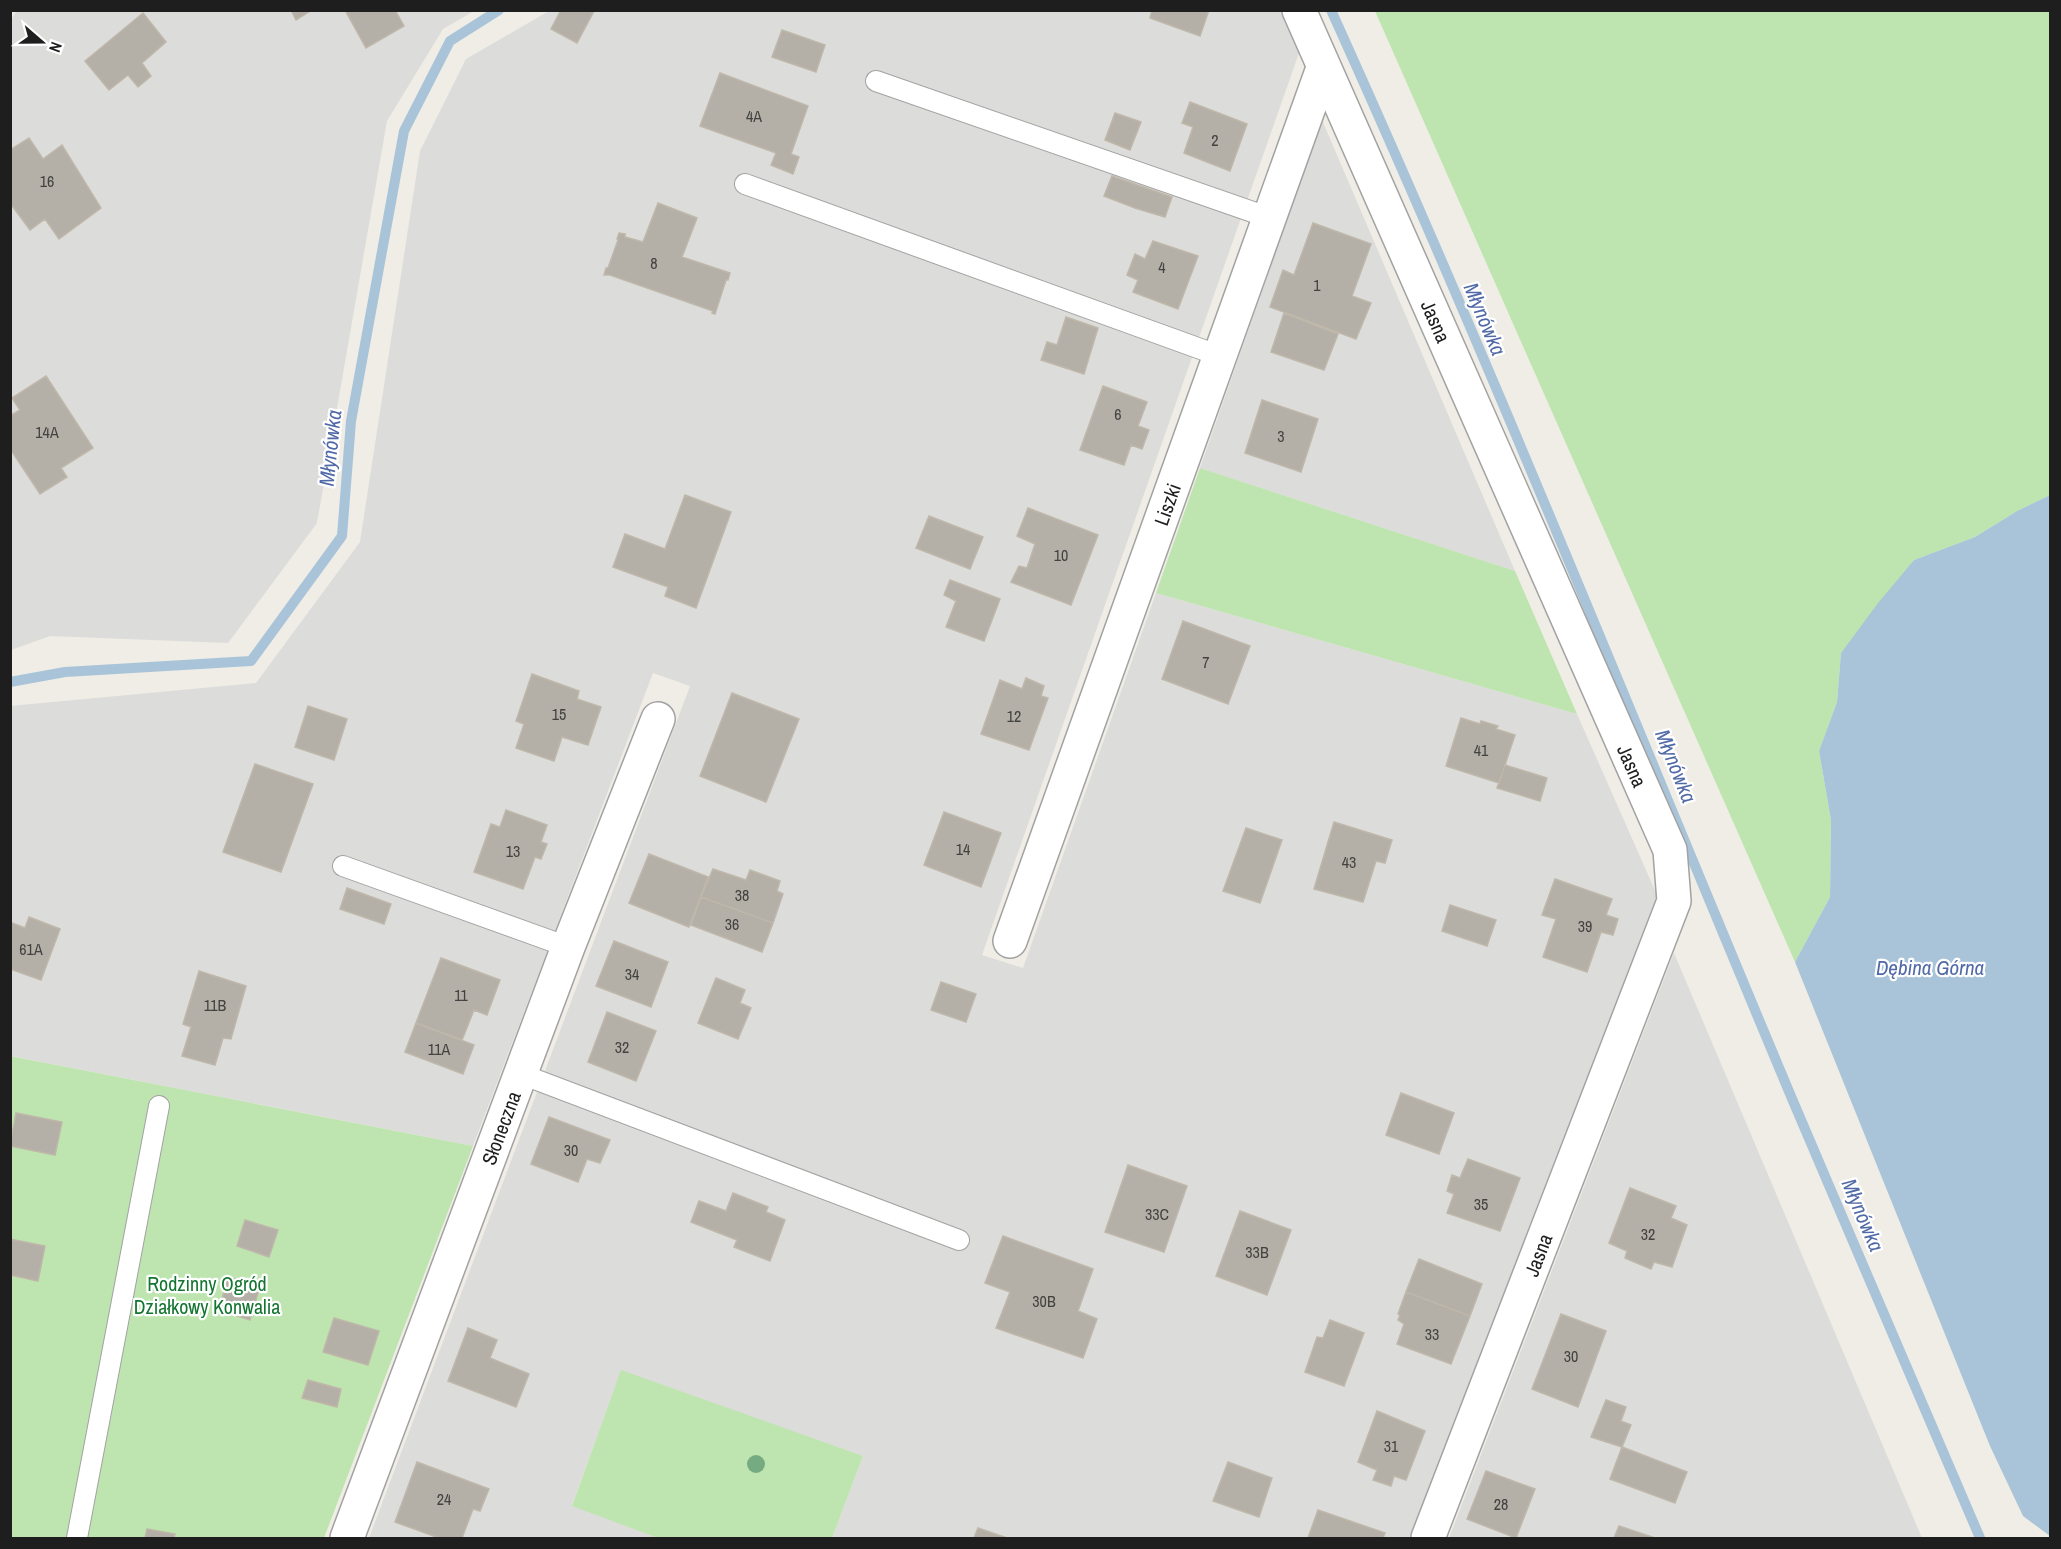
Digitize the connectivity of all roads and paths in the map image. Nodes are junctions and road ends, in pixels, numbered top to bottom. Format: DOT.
graph roads {
  1 [pos="1299,10"];
  2 [pos="1323,68"];
  3 [pos="876,81"];
  4 [pos="745,184"];
  5 [pos="1270,218"];
  6 [pos="1220,356"];
  7 [pos="658,718"];
  8 [pos="344,866"];
  9 [pos="1010,941"];
  10 [pos="568,947"];
  11 [pos="521,1074"];
  12 [pos="159,1106"];
  13 [pos="959,1240"];
  14 [pos="76,1539"];
  15 [pos="347,1539"];
  16 [pos="1428,1539"];
  1 -- 2 [label="street, Jasna"];
  2 -- 5 [label="street, Liszki"];
  2 -- 16 [label="street, Jasna"];
  3 -- 5 [label="lane"];
  4 -- 6 [label="lane"];
  5 -- 6 [label="street, Liszki"];
  6 -- 9 [label="street, Liszki"];
  7 -- 10 [label="street, Słoneczna"];
  8 -- 10 [label="lane"];
  10 -- 11 [label="street, Słoneczna"];
  11 -- 13 [label="lane"];
  11 -- 15 [label="street, Słoneczna"];
  12 -- 14 [label="lane"];
}
